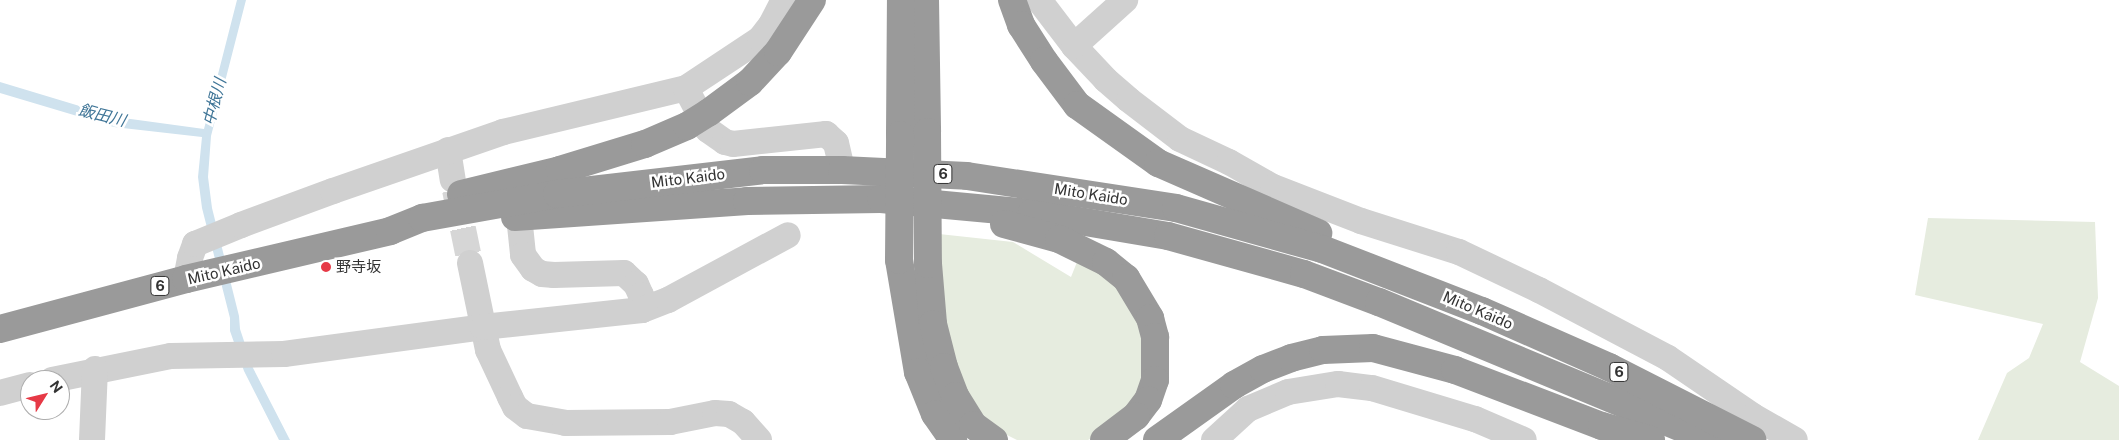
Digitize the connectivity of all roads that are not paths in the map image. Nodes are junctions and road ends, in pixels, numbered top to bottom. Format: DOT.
graph roads {
  1 [pos="784,0"];
  2 [pos="812,0"];
  3 [pos="901,0"];
  4 [pos="925,0"];
  5 [pos="1012,0"];
  6 [pos="1038,0"];
  7 [pos="1125,0"];
  8 [pos="1074,46"];
  9 [pos="686,88"];
  10 [pos="913,133"];
  11 [pos="448,150"];
  12 [pos="842,170"];
  13 [pos="453,180"];
  14 [pos="816,200"];
  15 [pos="519,216"];
  16 [pos="390,231"];
  17 [pos="788,235"];
  18 [pos="322,249"];
  19 [pos="470,263"];
  20 [pos="186,279"];
  21 [pos="642,310"];
  22 [pos="1482,311"];
  23 [pos="483,327"];
  24 [pos="0,329"];
  25 [pos="95,369"];
  26 [pos="70,375"];
  27 [pos="20,388"];
  28 [pos="0,393"];
  29 [pos="92,440"];
  30 [pos="759,440"];
  31 [pos="953,440"];
  32 [pos="994,440"];
  33 [pos="1104,440"];
  34 [pos="1157,440"];
  35 [pos="1214,440"];
  36 [pos="1524,440"];
  37 [pos="1651,440"];
  38 [pos="1710,440"];
  39 [pos="1752,440"];
  40 [pos="1795,440"];
  1 -- 9 [label="street"];
  2 -- 18 [label="highway"];
  3 -- 10 [label="highway"];
  4 -- 10 [label="highway"];
  5 -- 22 [label="highway"];
  6 -- 8 [label="street"];
  7 -- 8 [label="street"];
  8 -- 40 [label="street"];
  9 -- 11 [label="street"];
  9 -- 12 [label="street"];
  10 -- 31 [label="highway, bridge"];
  10 -- 32 [label="highway, bridge"];
  11 -- 13 [label="street"];
  11 -- 20 [label="street"];
  12 -- 16 [label="highway, Mito Kaido / 6"];
  12 -- 22 [label="highway, Mito Kaido / 6"];
  14 -- 15 [label="highway, Mito Kaido / 6"];
  14 -- 33 [label="highway"];
  14 -- 38 [label="highway, Mito Kaido / 6"];
  15 -- 16 [label="highway, Mito Kaido / 6"];
  15 -- 21 [label="street"];
  16 -- 18 [label="highway, Mito Kaido / 6"];
  17 -- 21 [label="street"];
  18 -- 20 [label="highway, Mito Kaido / 6"];
  19 -- 23 [label="street"];
  20 -- 24 [label="highway, Mito Kaido / 6"];
  21 -- 23 [label="street"];
  22 -- 39 [label="highway, Mito Kaido / 6"];
  23 -- 25 [label="street"];
  23 -- 30 [label="street"];
  25 -- 26 [label="street"];
  25 -- 29 [label="street"];
  27 -- 28 [label="street"];
  34 -- 37 [label="highway"];
  35 -- 36 [label="street"];
}
